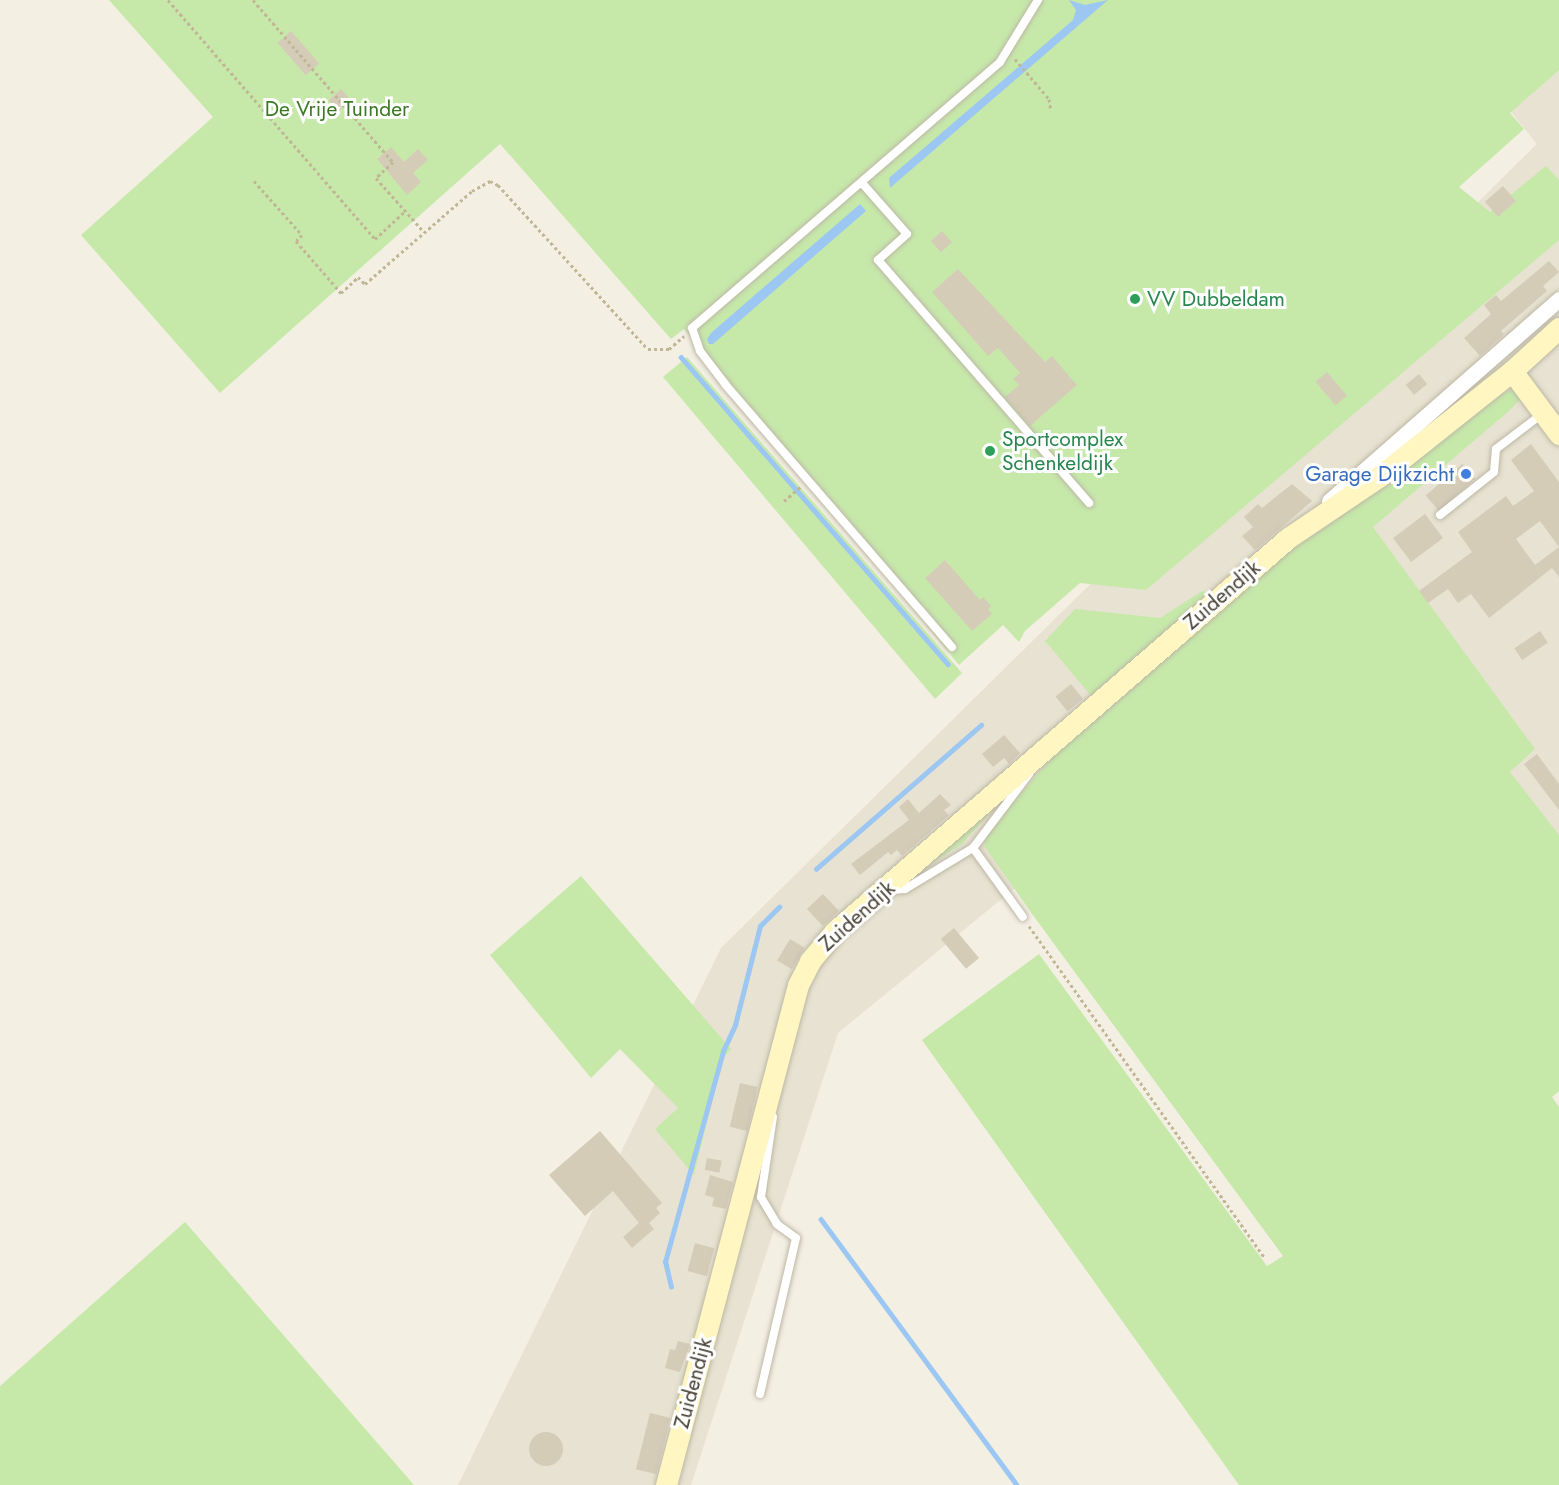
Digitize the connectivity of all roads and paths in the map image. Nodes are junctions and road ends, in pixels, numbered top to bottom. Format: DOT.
graph roads {
  1 [pos="168,0"];
  2 [pos="253,0"];
  3 [pos="1037,0"];
  4 [pos="1016,61"];
  5 [pos="1051,111"];
  6 [pos="254,182"];
  7 [pos="862,183"];
  8 [pos="405,211"];
  9 [pos="424,232"];
  10 [pos="1559,299"];
  11 [pos="692,328"];
  12 [pos="1559,328"];
  13 [pos="1512,371"];
  14 [pos="1544,413"];
  15 [pos="1559,434"];
  16 [pos="809,480"];
  17 [pos="784,501"];
  18 [pos="1089,503"];
  19 [pos="1440,515"];
  20 [pos="1288,538"];
  21 [pos="952,647"];
  22 [pos="1050,747"];
  23 [pos="973,848"];
  24 [pos="883,891"];
  25 [pos="1023,918"];
  26 [pos="771,1083"];
  27 [pos="1265,1258"];
  28 [pos="760,1394"];
  29 [pos="666,1485"];
  1 -- 8 [label="path"];
  2 -- 8 [label="path"];
  3 -- 7 [label="lane"];
  4 -- 5 [label="path"];
  6 -- 9 [label="path"];
  7 -- 11 [label="lane"];
  7 -- 18 [label="lane"];
  8 -- 9 [label="path"];
  9 -- 11 [label="path"];
  10 -- 20 [label="street, Zuidendijk"];
  11 -- 16 [label="lane"];
  12 -- 13 [label="street, Zuidendijk"];
  13 -- 14 [label="street"];
  13 -- 20 [label="street, Zuidendijk"];
  14 -- 15 [label="street"];
  14 -- 19 [label="lane"];
  16 -- 17 [label="path"];
  16 -- 21 [label="lane"];
  20 -- 22 [label="street, Zuidendijk"];
  22 -- 23 [label="lane"];
  22 -- 24 [label="street, Zuidendijk"];
  23 -- 24 [label="lane"];
  23 -- 25 [label="lane"];
  24 -- 26 [label="street, Zuidendijk"];
  25 -- 27 [label="path"];
  26 -- 28 [label="lane"];
  26 -- 29 [label="street, Zuidendijk"];
}
